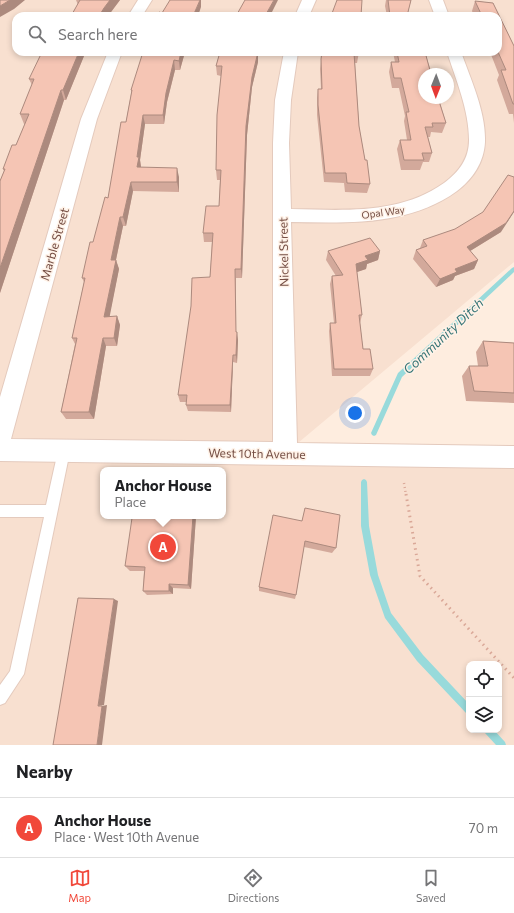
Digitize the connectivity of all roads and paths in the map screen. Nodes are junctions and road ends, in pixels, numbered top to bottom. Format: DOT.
graph roads {
  1 [pos="145,0"];
  2 [pos="309,0"];
  3 [pos="436,0"];
  4 [pos="138,12"];
  5 [pos="304,12"];
  6 [pos="440,12"];
  7 [pos="113,56"];
  8 [pos="290,56"];
  9 [pos="455,56"];
  10 [pos="283,215"];
  11 [pos="0,438"];
  12 [pos="0,450"];
  13 [pos="64,451"];
  14 [pos="285,454"];
  15 [pos="514,457"];
  16 [pos="404,483"];
  17 [pos="0,511"];
  18 [pos="52,511"];
  19 [pos="514,678"];
  20 [pos="0,698"];
  1 -- 4 [label="street"];
  2 -- 5 [label="street"];
  3 -- 6 [label="street"];
  7 -- 11 [label="street, Marble Street"];
  8 -- 10 [label="street, Nickel Street"];
  9 -- 10 [label="street, Opal Way"];
  10 -- 14 [label="street, Nickel Street"];
  12 -- 13 [label="street, West 10th Avenue"];
  13 -- 14 [label="street, West 10th Avenue"];
  13 -- 18 [label="lane"];
  14 -- 15 [label="street, West 10th Avenue"];
  16 -- 19 [label="path"];
  17 -- 18 [label="lane"];
  18 -- 20 [label="lane"];
}
